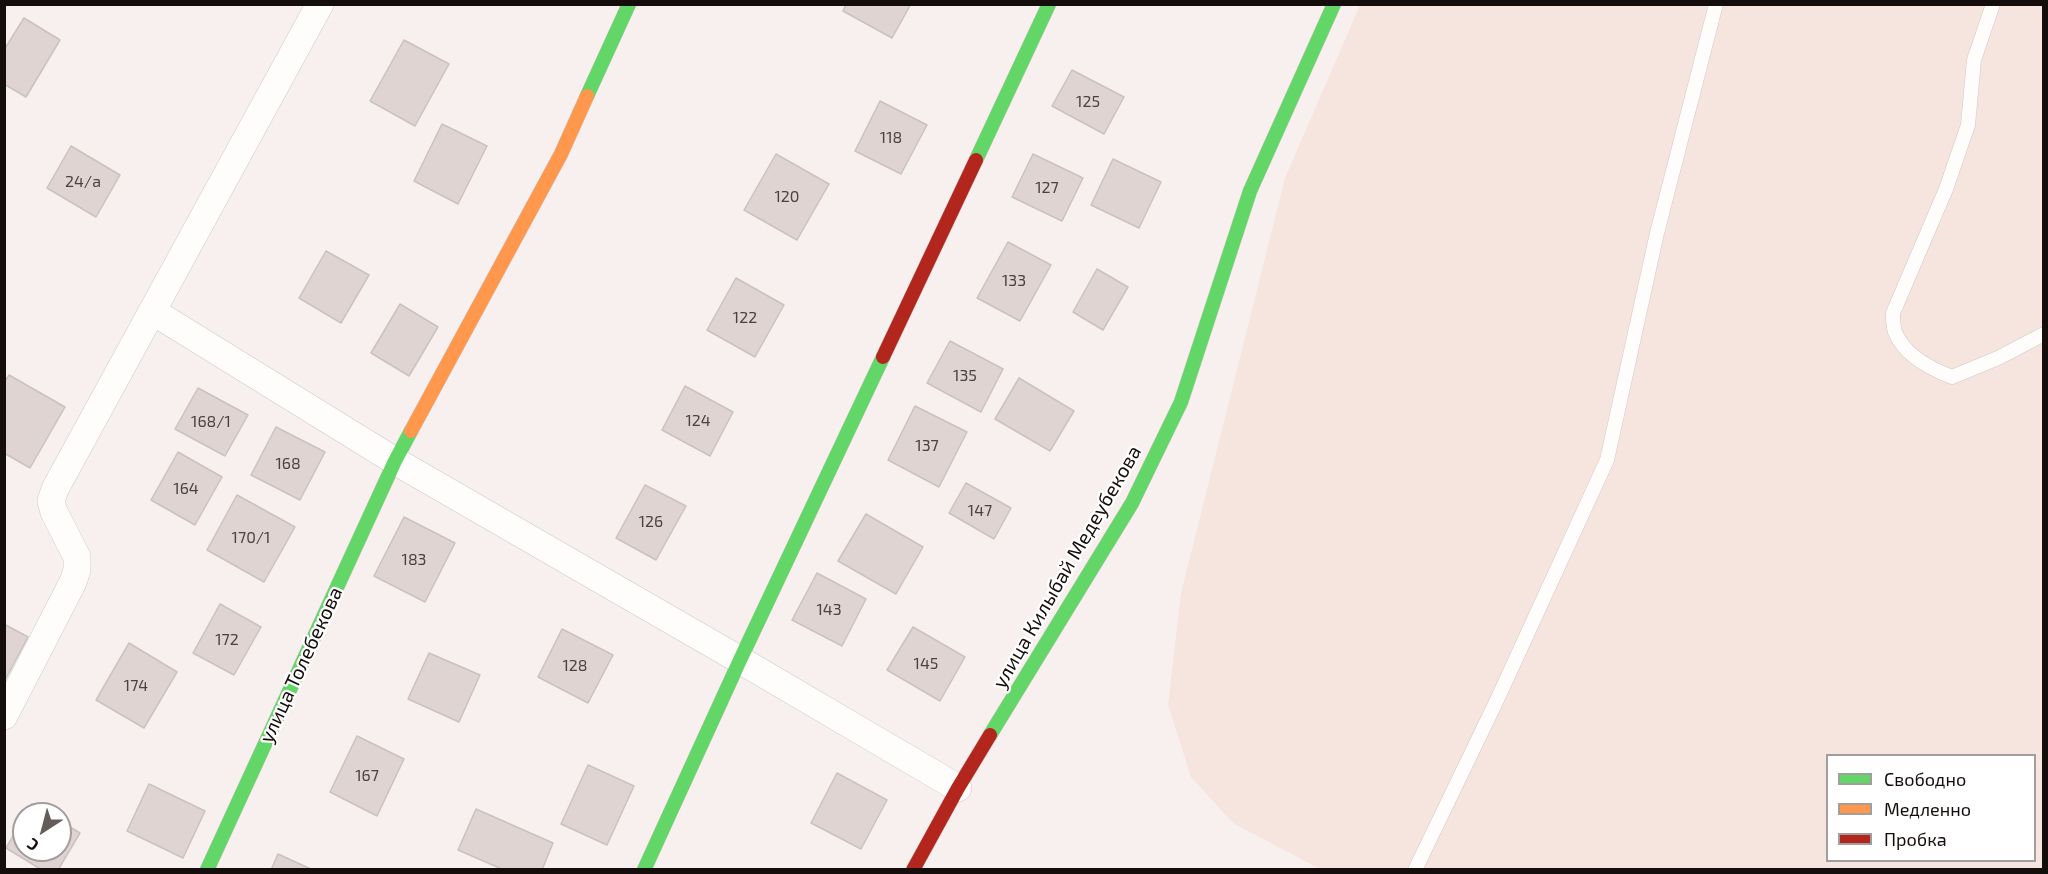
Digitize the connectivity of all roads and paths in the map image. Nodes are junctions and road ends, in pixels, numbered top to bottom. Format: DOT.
graph roads {
  1 [pos="320,4"];
  2 [pos="629,4"];
  3 [pos="1049,4"];
  4 [pos="1334,4"];
  5 [pos="1716,4"];
  6 [pos="1993,4"];
  7 [pos="152,311"];
  8 [pos="2043,334"];
  9 [pos="395,461"];
  10 [pos="740,660"];
  11 [pos="4,716"];
  12 [pos="958,788"];
  13 [pos="207,870"];
  14 [pos="644,870"];
  15 [pos="913,870"];
  16 [pos="1415,870"];
  1 -- 7 [label="street"];
  2 -- 9 [label="street, улица Толебекова"];
  3 -- 10 [label="street"];
  4 -- 12 [label="street, улица Килыбай Медеубекова"];
  5 -- 16 [label="lane"];
  6 -- 8 [label="lane"];
  7 -- 9 [label="street"];
  7 -- 11 [label="street"];
  9 -- 10 [label="street"];
  9 -- 13 [label="street, улица Толебекова"];
  10 -- 12 [label="street"];
  10 -- 14 [label="street"];
  12 -- 15 [label="street, улица Килыбай Медеубекова"];
}
